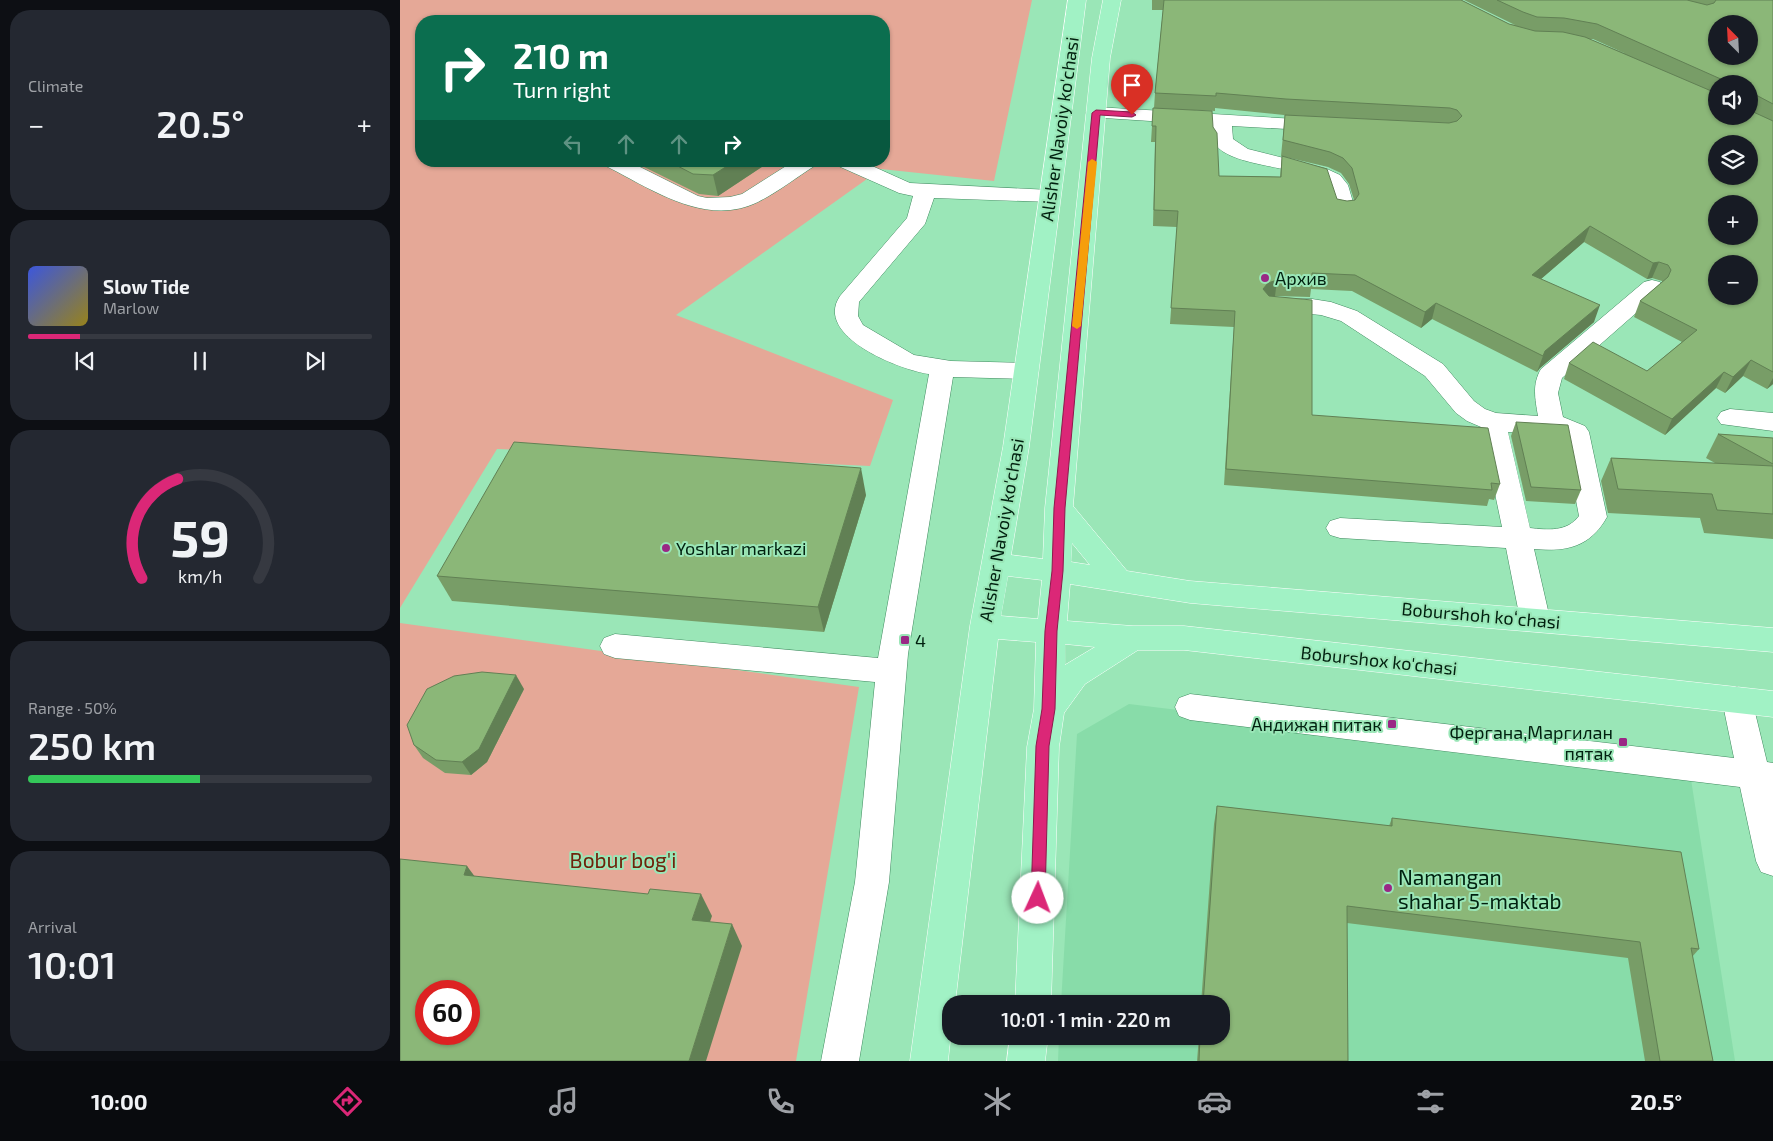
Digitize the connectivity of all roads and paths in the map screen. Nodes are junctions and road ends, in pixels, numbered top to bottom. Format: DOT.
graph roads {
  1 [pos="1076,0"];
  2 [pos="1112,0"];
  3 [pos="1096,113"];
  4 [pos="1222,119"];
  5 [pos="1339,126"];
  6 [pos="623,167"];
  7 [pos="799,167"];
  8 [pos="856,167"];
  9 [pos="925,191"];
  10 [pos="1050,196"];
  11 [pos="1344,209"];
  12 [pos="1652,287"];
  13 [pos="1275,305"];
  14 [pos="942,367"];
  15 [pos="1026,371"];
  16 [pos="1730,418"];
  17 [pos="1493,422"];
  18 [pos="1773,422"];
  19 [pos="1552,425"];
  20 [pos="1059,508"];
  21 [pos="1340,528"];
  22 [pos="1518,538"];
  23 [pos="996,564"];
  24 [pos="1058,571"];
  25 [pos="1119,581"];
  26 [pos="1535,620"];
  27 [pos="985,626"];
  28 [pos="1051,631"];
  29 [pos="1133,638"];
  30 [pos="1773,640"];
  31 [pos="615,646"];
  32 [pos="891,671"];
  33 [pos="1736,700"];
  34 [pos="1773,704"];
  35 [pos="1190,707"];
  36 [pos="1049,709"];
  37 [pos="1763,776"];
  38 [pos="1772,852"];
  39 [pos="1033,995"];
  40 [pos="1028,1045"];
  41 [pos="840,1061"];
  42 [pos="929,1061"];
  43 [pos="1026,1061"];
  1 -- 10 [label="main road, Alisher Navoiy ko'chasi"];
  2 -- 3 [label="main road"];
  3 -- 4 [label="street"];
  3 -- 20 [label="main road"];
  4 -- 5 [label="street"];
  4 -- 11 [label="street"];
  6 -- 7 [label="street"];
  8 -- 9 [label="street"];
  9 -- 10 [label="street"];
  9 -- 14 [label="street"];
  10 -- 15 [label="main road, Alisher Navoiy ko'chasi"];
  12 -- 19 [label="street"];
  13 -- 17 [label="street"];
  14 -- 15 [label="street"];
  14 -- 32 [label="street"];
  15 -- 23 [label="main road, Alisher Navoiy ko'chasi"];
  16 -- 18 [label="street"];
  17 -- 19 [label="street"];
  17 -- 22 [label="street"];
  19 -- 22 [label="street"];
  20 -- 24 [label="main road"];
  20 -- 25 [label="main road"];
  21 -- 22 [label="street"];
  22 -- 26 [label="street"];
  23 -- 24 [label="main road"];
  23 -- 27 [label="main road, Alisher Navoiy ko'chasi"];
  24 -- 25 [label="main road"];
  24 -- 28 [label="main road"];
  25 -- 26 [label="main road, Boburshoh koʻchasi"];
  26 -- 30 [label="main road, Boburshoh koʻchasi"];
  27 -- 28 [label="main road, Boburshox ko'chasi"];
  27 -- 42 [label="main road, Alisher Navoiy ko'chasi"];
  28 -- 29 [label="main road, Boburshox ko'chasi"];
  28 -- 36 [label="main road"];
  29 -- 33 [label="main road, Boburshox ko'chasi"];
  29 -- 36 [label="main road"];
  31 -- 32 [label="street"];
  32 -- 41 [label="street"];
  33 -- 34 [label="main road, Boburshox ko'chasi"];
  33 -- 37 [label="street"];
  35 -- 37 [label="street"];
  36 -- 39 [label="main road"];
  37 -- 38 [label="street"];
  40 -- 43 [label="main road"];
}
